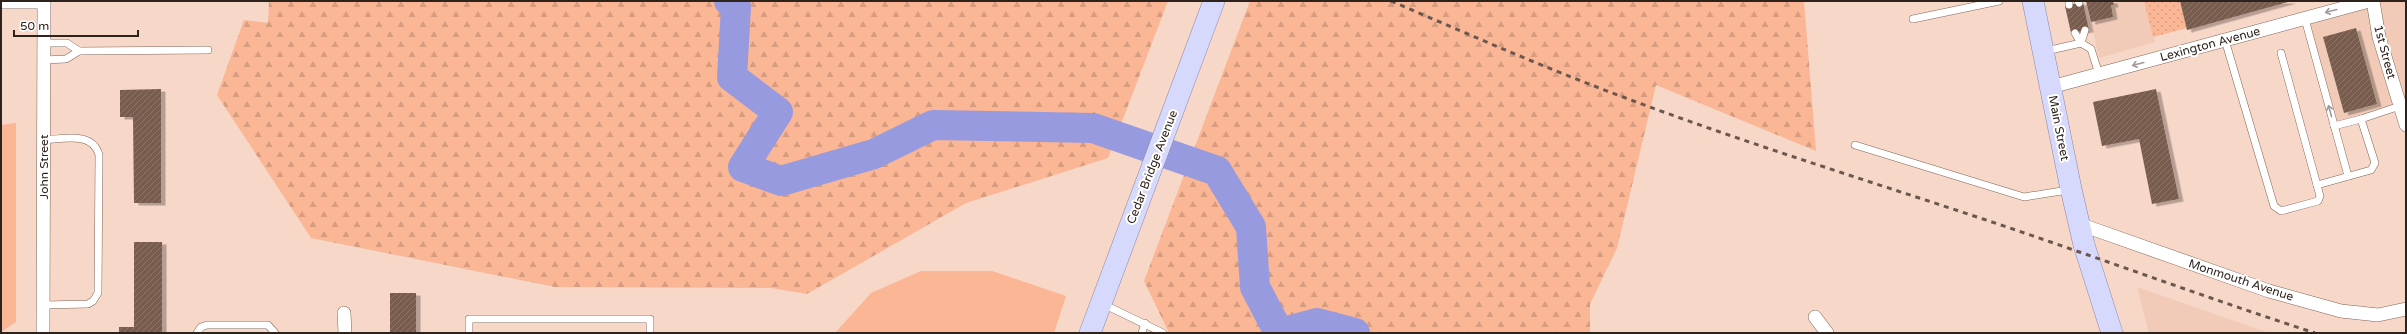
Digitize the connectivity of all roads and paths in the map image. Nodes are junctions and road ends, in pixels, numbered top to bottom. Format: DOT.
graph roads {
  1 [pos="1214,1"];
  2 [pos="1999,1"];
  3 [pos="2033,1"];
  4 [pos="2369,1"];
  5 [pos="2373,1"];
  6 [pos="44,3"];
  7 [pos="1,5"];
  8 [pos="1913,19"];
  9 [pos="2305,19"];
  10 [pos="2085,30"];
  11 [pos="2075,33"];
  12 [pos="2225,40"];
  13 [pos="44,43"];
  14 [pos="2081,43"];
  15 [pos="79,50"];
  16 [pos="208,50"];
  17 [pos="2044,52"];
  18 [pos="2281,53"];
  19 [pos="43,60"];
  20 [pos="2099,74"];
  21 [pos="2051,87"];
  22 [pos="2400,106"];
  23 [pos="2361,119"];
  24 [pos="2406,125"];
  25 [pos="2334,126"];
  26 [pos="44,140"];
  27 [pos="1855,145"];
  28 [pos="2348,176"];
  29 [pos="2317,185"];
  30 [pos="2071,189"];
  31 [pos="2079,224"];
  32 [pos="1101,303"];
  33 [pos="44,305"];
  34 [pos="2406,309"];
  35 [pos="344,313"];
  36 [pos="1815,317"];
  37 [pos="1145,323"];
  38 [pos="43,333"];
  39 [pos="197,333"];
  40 [pos="275,333"];
  41 [pos="345,333"];
  42 [pos="468,333"];
  43 [pos="650,333"];
  44 [pos="1090,333"];
  45 [pos="1142,333"];
  46 [pos="1164,333"];
  47 [pos="1827,333"];
  48 [pos="2112,333"];
  1 -- 32 [label="main road, Cedar Bridge Avenue"];
  2 -- 8 [label="lane"];
  3 -- 17 [label="main road, Main Street"];
  4 -- 9 [label="street, Lexington Avenue, one-way"];
  5 -- 22 [label="street, 1st Street"];
  6 -- 7 [label="lane"];
  6 -- 13 [label="street, John Street"];
  9 -- 12 [label="street, Lexington Avenue"];
  25 -- 9 [label="lane, one-way"];
  10 -- 14 [label="lane"];
  11 -- 14 [label="lane"];
  12 -- 20 [label="street, Lexington Avenue, one-way"];
  12 -- 29 [label="lane"];
  13 -- 15 [label="lane"];
  13 -- 19 [label="street, John Street"];
  14 -- 17 [label="lane"];
  14 -- 20 [label="lane"];
  15 -- 16 [label="lane"];
  15 -- 19 [label="lane"];
  17 -- 21 [label="main road, Main Street"];
  18 -- 29 [label="lane"];
  19 -- 26 [label="street, John Street"];
  20 -- 21 [label="street, Lexington Avenue"];
  21 -- 30 [label="main road, Main Street"];
  22 -- 23 [label="lane"];
  22 -- 24 [label="street, 1st Street"];
  23 -- 25 [label="lane"];
  23 -- 28 [label="lane"];
  25 -- 28 [label="lane"];
  26 -- 33 [label="street, John Street"];
  26 -- 33 [label="lane"];
  27 -- 30 [label="lane"];
  28 -- 29 [label="lane"];
  30 -- 31 [label="main road, Main Street"];
  31 -- 34 [label="street, Monmouth Avenue"];
  31 -- 48 [label="main road, Main Street"];
  32 -- 37 [label="lane"];
  32 -- 44 [label="main road, Cedar Bridge Avenue"];
  33 -- 38 [label="street, John Street"];
  35 -- 41 [label="street"];
  36 -- 47 [label="street"];
  37 -- 45 [label="lane"];
  37 -- 46 [label="lane"];
  39 -- 40 [label="lane"];
  42 -- 43 [label="lane"];
}
